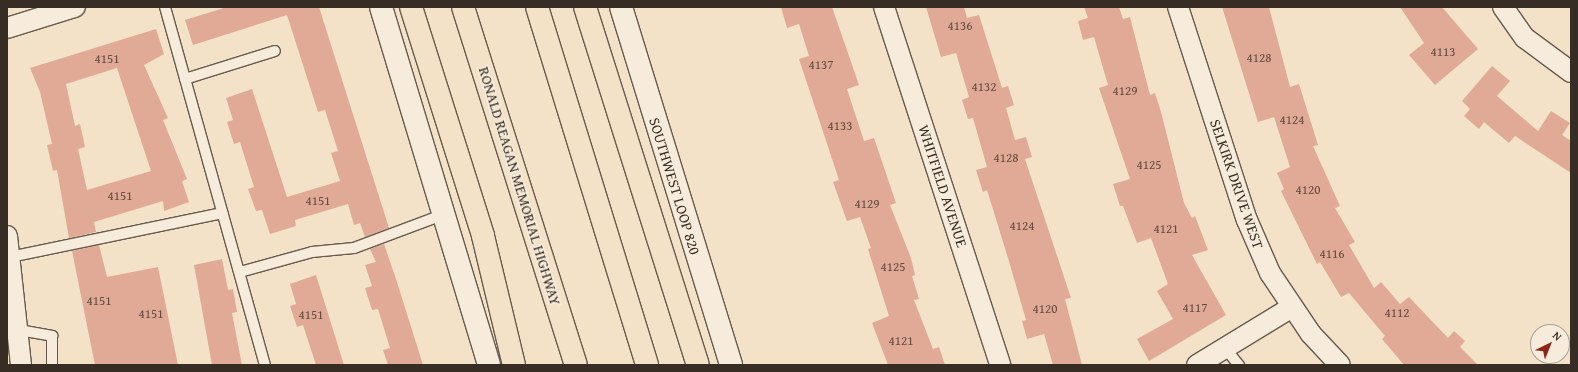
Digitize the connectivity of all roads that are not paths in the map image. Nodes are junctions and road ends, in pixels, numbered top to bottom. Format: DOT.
graph roads {
  1 [pos="75,7"];
  2 [pos="165,7"];
  3 [pos="381,7"];
  4 [pos="411,7"];
  5 [pos="463,7"];
  6 [pos="537,7"];
  7 [pos="584,7"];
  8 [pos="621,7"];
  9 [pos="884,7"];
  10 [pos="1178,7"];
  11 [pos="1503,7"];
  12 [pos="7,28"];
  13 [pos="275,51"];
  14 [pos="1571,72"];
  15 [pos="185,79"];
  16 [pos="222,213"];
  17 [pos="446,214"];
  18 [pos="7,236"];
  19 [pos="10,257"];
  20 [pos="240,272"];
  21 [pos="1292,308"];
  22 [pos="19,330"];
  23 [pos="1225,348"];
  24 [pos="21,365"];
  25 [pos="52,365"];
  26 [pos="265,365"];
  27 [pos="489,365"];
  28 [pos="514,365"];
  29 [pos="576,365"];
  30 [pos="648,365"];
  31 [pos="698,365"];
  32 [pos="731,365"];
  33 [pos="1000,365"];
  34 [pos="1197,365"];
  35 [pos="1240,365"];
  36 [pos="1340,365"];
  1 -- 12 [label="street"];
  2 -- 15 [label="lane"];
  3 -- 17 [label="main road"];
  4 -- 28 [label="highway"];
  5 -- 29 [label="highway, RONALD REAGAN MEMORIAL HIGHWAY"];
  6 -- 30 [label="highway"];
  7 -- 31 [label="highway"];
  8 -- 32 [label="main road, SOUTHWEST LOOP 820"];
  9 -- 33 [label="street, WHITFIELD AVENUE"];
  10 -- 21 [label="street, SELKIRK DRIVE WEST"];
  11 -- 14 [label="street"];
  13 -- 15 [label="lane"];
  15 -- 16 [label="lane"];
  16 -- 19 [label="lane"];
  16 -- 20 [label="lane"];
  17 -- 20 [label="lane"];
  17 -- 27 [label="main road"];
  18 -- 19 [label="street"];
  19 -- 22 [label="street"];
  20 -- 26 [label="lane"];
  21 -- 23 [label="street"];
  21 -- 36 [label="street, SELKIRK DRIVE WEST"];
  22 -- 24 [label="street"];
  22 -- 25 [label="lane"];
  23 -- 34 [label="street"];
  23 -- 35 [label="lane"];
}
